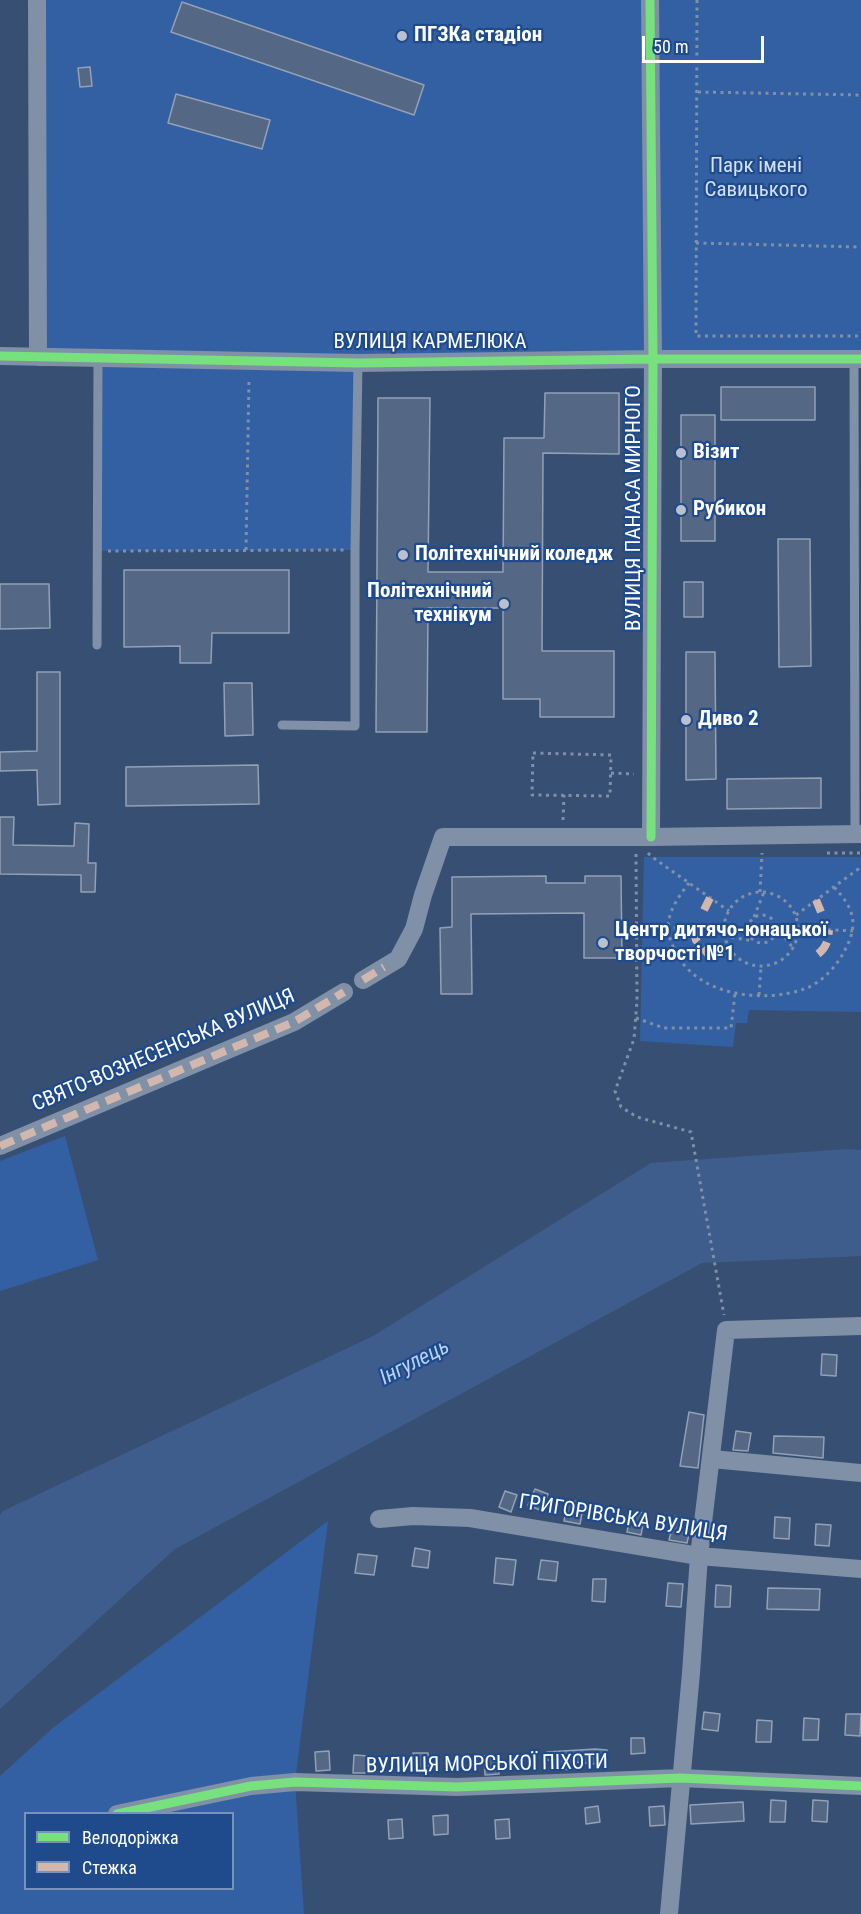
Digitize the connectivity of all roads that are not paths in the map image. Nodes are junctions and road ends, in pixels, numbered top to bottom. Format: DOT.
graph roads {
  1 [pos="37,0"];
  2 [pos="650,0"];
  3 [pos="0,356"];
  4 [pos="38,357"];
  5 [pos="98,358"];
  6 [pos="653,359"];
  7 [pos="858,359"];
  8 [pos="358,363"];
  9 [pos="97,645"];
  10 [pos="282,725"];
  11 [pos="858,834"];
  12 [pos="645,842"];
  13 [pos="363,981"];
  14 [pos="344,992"];
  15 [pos="0,1146"];
  16 [pos="861,1326"];
  17 [pos="712,1459"];
  18 [pos="861,1473"];
  19 [pos="379,1519"];
  20 [pos="699,1556"];
  21 [pos="861,1569"];
  22 [pos="680,1779"];
  23 [pos="861,1786"];
  24 [pos="127,1812"];
  25 [pos="669,1914"];
  1 -- 4 [label="street"];
  2 -- 6 [label="street, ВУЛИЦЯ ПАНАСА МИРНОГО"];
  3 -- 4 [label="street, ВУЛИЦЯ КАРМЕЛЮКА"];
  4 -- 5 [label="street, ВУЛИЦЯ КАРМЕЛЮКА"];
  5 -- 8 [label="street, ВУЛИЦЯ КАРМЕЛЮКА"];
  5 -- 9 [label="lane"];
  6 -- 7 [label="street, ВУЛИЦЯ КАРМЕЛЮКА"];
  6 -- 8 [label="street, ВУЛИЦЯ КАРМЕЛЮКА"];
  6 -- 12 [label="street, ВУЛИЦЯ ПАНАСА МИРНОГО"];
  7 -- 11 [label="lane"];
  8 -- 10 [label="lane"];
  11 -- 12 [label="street"];
  12 -- 13 [label="street"];
  14 -- 15 [label="street, СВЯТО-ВОЗНЕСЕНСЬКА ВУЛИЦЯ"];
  16 -- 17 [label="street"];
  17 -- 18 [label="street"];
  17 -- 20 [label="street"];
  19 -- 20 [label="street, ГРИГОРІВСЬКА ВУЛИЦЯ"];
  20 -- 21 [label="street, ГРИГОРІВСЬКА ВУЛИЦЯ"];
  20 -- 22 [label="street"];
  22 -- 23 [label="street, ВУЛИЦЯ МОРСЬКОЇ ПІХОТИ"];
  22 -- 24 [label="street, ВУЛИЦЯ МОРСЬКОЇ ПІХОТИ"];
  22 -- 25 [label="street"];
}
